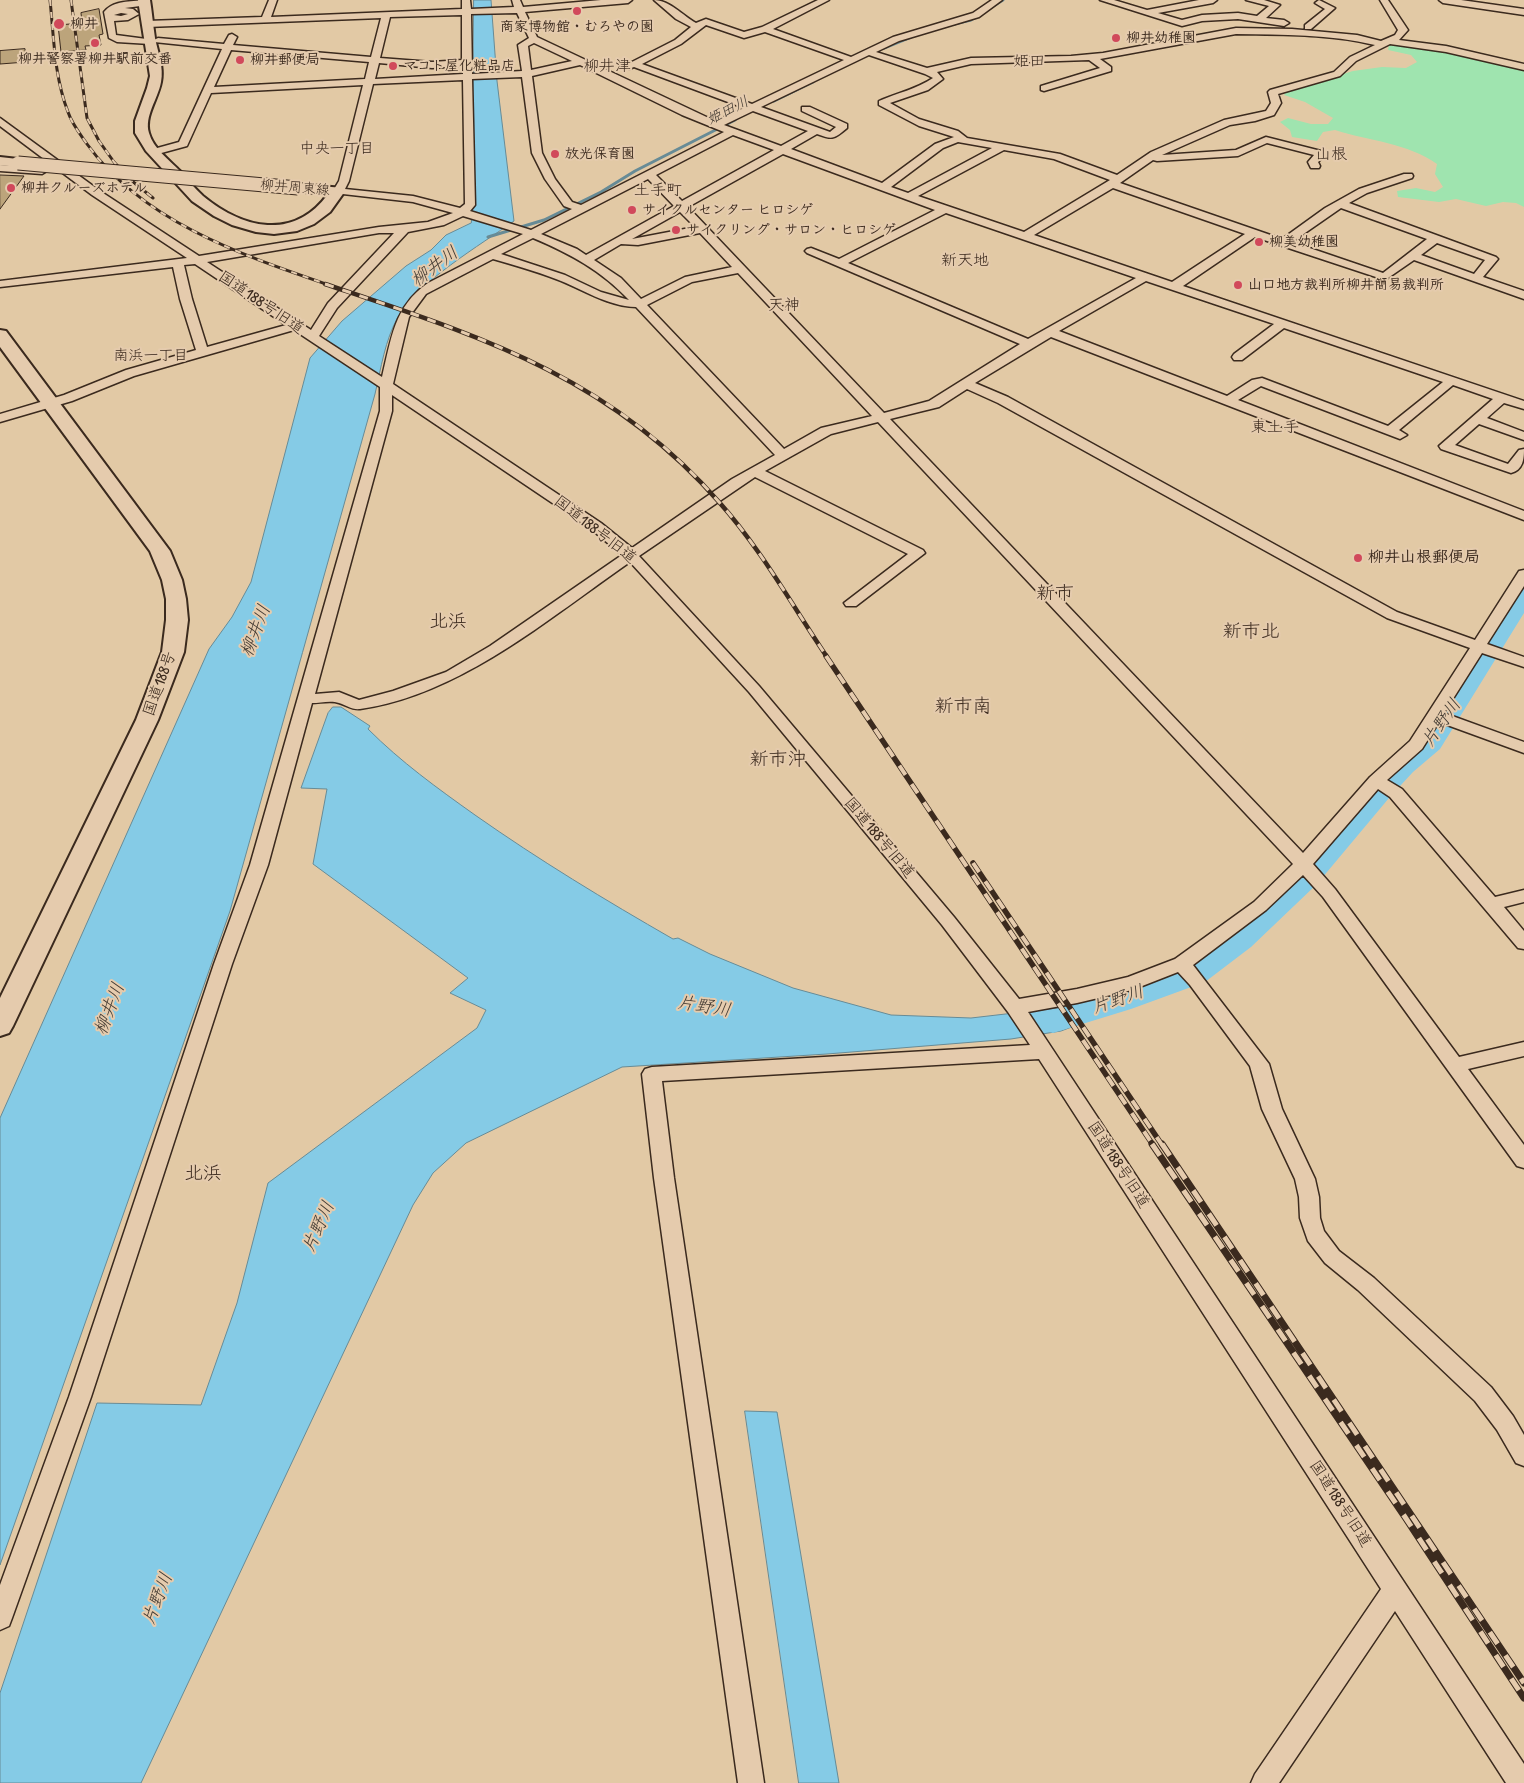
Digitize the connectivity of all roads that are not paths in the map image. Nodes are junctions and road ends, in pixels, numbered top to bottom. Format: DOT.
graph roads {
  1 [pos="273,0"];
  2 [pos="466,0"];
  3 [pos="628,0"];
  4 [pos="658,0"];
  5 [pos="825,0"];
  6 [pos="998,0"];
  7 [pos="1104,0"];
  8 [pos="1213,0"];
  9 [pos="1250,0"];
  10 [pos="1384,0"];
  11 [pos="1443,0"];
  12 [pos="144,1"];
  13 [pos="1319,3"];
  14 [pos="518,5"];
  15 [pos="470,11"];
  16 [pos="1524,12"];
  17 [pos="1147,13"];
  18 [pos="386,14"];
  19 [pos="266,19"];
  20 [pos="1259,19"];
  21 [pos="238,20"];
  22 [pos="147,24"];
  23 [pos="697,27"];
  24 [pos="1308,27"];
  25 [pos="765,28"];
  26 [pos="534,39"];
  27 [pos="154,41"];
  28 [pos="1385,43"];
  29 [pos="228,46"];
  30 [pos="868,52"];
  31 [pos="1091,57"];
  32 [pos="375,60"];
  33 [pos="852,60"];
  34 [pos="580,62"];
  35 [pos="467,63"];
  36 [pos="634,64"];
  37 [pos="1524,67"];
  38 [pos="927,71"];
  39 [pos="526,74"];
  40 [pos="608,74"];
  41 [pos="472,76"];
  42 [pos="370,80"];
  43 [pos="1044,88"];
  44 [pos="208,90"];
  45 [pos="753,108"];
  46 [pos="806,109"];
  47 [pos="0,121"];
  48 [pos="722,128"];
  49 [pos="816,131"];
  50 [pos="963,139"];
  51 [pos="1002,147"];
  52 [pos="781,151"];
  53 [pos="154,152"];
  54 [pos="1149,157"];
  55 [pos="0,161"];
  56 [pos="1315,166"];
  57 [pos="0,168"];
  58 [pos="67,171"];
  59 [pos="650,175"];
  60 [pos="1408,176"];
  61 [pos="1114,181"];
  62 [pos="884,187"];
  63 [pos="338,191"];
  64 [pos="909,197"];
  65 [pos="1341,204"];
  66 [pos="682,207"];
  67 [pos="582,209"];
  68 [pos="945,209"];
  69 [pos="467,214"];
  70 [pos="404,229"];
  71 [pos="702,229"];
  72 [pos="1253,233"];
  73 [pos="532,234"];
  74 [pos="1025,236"];
  75 [pos="1436,239"];
  76 [pos="620,241"];
  77 [pos="1284,243"];
  78 [pos="810,251"];
  79 [pos="493,255"];
  80 [pos="1412,256"];
  81 [pos="196,259"];
  82 [pos="587,259"];
  83 [pos="178,263"];
  84 [pos="839,263"];
  85 [pos="739,269"];
  86 [pos="1145,277"];
  87 [pos="1476,278"];
  88 [pos="0,284"];
  89 [pos="1173,286"];
  90 [pos="1524,295"];
  91 [pos="640,304"];
  92 [pos="1282,324"];
  93 [pos="295,326"];
  94 [pos="1050,332"];
  95 [pos="0,335"];
  96 [pos="315,339"];
  97 [pos="1029,344"];
  98 [pos="203,353"];
  99 [pos="1238,357"];
  100 [pos="1452,381"];
  101 [pos="383,384"];
  102 [pos="966,384"];
  103 [pos="1502,398"];
  104 [pos="1228,401"];
  105 [pos="50,404"];
  106 [pos="1524,406"];
  107 [pos="0,418"];
  108 [pos="881,418"];
  109 [pos="1478,419"];
  110 [pos="1524,436"];
  111 [pos="1524,453"];
  112 [pos="782,455"];
  113 [pos="754,471"];
  114 [pos="1524,516"];
  115 [pos="630,554"];
  116 [pos="1523,580"];
  117 [pos="851,603"];
  118 [pos="1479,647"];
  119 [pos="1524,662"];
  120 [pos="305,700"];
  121 [pos="1435,715"];
  122 [pos="1524,748"];
  123 [pos="1382,784"];
  124 [pos="1308,870"];
  125 [pos="1524,896"];
  126 [pos="1491,904"];
  127 [pos="1524,943"];
  128 [pos="1187,971"];
  129 [pos="1017,1011"];
  130 [pos="0,1026"];
  131 [pos="1043,1049"];
  132 [pos="1524,1049"];
  133 [pos="1455,1065"];
  134 [pos="1524,1160"];
  135 [pos="1524,1456"];
  136 [pos="1396,1589"];
  137 [pos="0,1618"];
  138 [pos="751,1783"];
  139 [pos="1264,1783"];
  140 [pos="1521,1783"];
  1 -- 19 [label="street"];
  2 -- 15 [label="street"];
  3 -- 14 [label="street"];
  4 -- 23 [label="street"];
  5 -- 25 [label="street"];
  6 -- 30 [label="street"];
  7 -- 17 [label="street"];
  8 -- 17 [label="street"];
  9 -- 20 [label="street"];
  10 -- 28 [label="street"];
  11 -- 16 [label="street"];
  12 -- 22 [label="main road, 柳井周東線"];
  12 -- 27 [label="street"];
  13 -- 24 [label="street"];
  14 -- 15 [label="street"];
  14 -- 26 [label="street"];
  15 -- 18 [label="street"];
  15 -- 35 [label="street"];
  17 -- 20 [label="street"];
  18 -- 19 [label="street"];
  18 -- 32 [label="street"];
  19 -- 21 [label="street"];
  20 -- 24 [label="street"];
  21 -- 22 [label="street"];
  21 -- 29 [label="street"];
  22 -- 27 [label="main road, 柳井周東線"];
  23 -- 25 [label="street"];
  23 -- 36 [label="street"];
  24 -- 28 [label="street"];
  25 -- 33 [label="street"];
  26 -- 34 [label="street"];
  26 -- 39 [label="street"];
  27 -- 29 [label="street"];
  27 -- 53 [label="main road, 柳井周東線"];
  28 -- 31 [label="street"];
  28 -- 37 [label="street"];
  28 -- 54 [label="street"];
  29 -- 32 [label="street"];
  29 -- 44 [label="street"];
  30 -- 33 [label="street"];
  30 -- 38 [label="street"];
  31 -- 38 [label="street"];
  31 -- 43 [label="street"];
  32 -- 35 [label="street"];
  32 -- 42 [label="street"];
  33 -- 45 [label="street"];
  34 -- 39 [label="street"];
  34 -- 40 [label="street"];
  35 -- 41 [label="street"];
  36 -- 40 [label="street"];
  36 -- 45 [label="street"];
  38 -- 50 [label="street"];
  39 -- 41 [label="street"];
  39 -- 67 [label="street"];
  40 -- 48 [label="street"];
  41 -- 42 [label="street"];
  41 -- 69 [label="street"];
  42 -- 44 [label="street"];
  42 -- 63 [label="street"];
  44 -- 53 [label="street"];
  45 -- 48 [label="street"];
  45 -- 49 [label="street"];
  46 -- 49 [label="street"];
  47 -- 58 [label="street, 国道188号旧道"];
  48 -- 52 [label="street"];
  48 -- 59 [label="street"];
  49 -- 52 [label="street"];
  50 -- 51 [label="street"];
  50 -- 62 [label="street"];
  51 -- 61 [label="street"];
  51 -- 64 [label="street"];
  52 -- 62 [label="street"];
  52 -- 66 [label="street"];
  53 -- 63 [label="main road, 柳井周東線"];
  54 -- 56 [label="street"];
  54 -- 61 [label="street"];
  55 -- 63 [label="main road, 柳井周東線, bridge"];
  57 -- 58 [label="street"];
  58 -- 81 [label="street, 国道188号旧道"];
  59 -- 66 [label="street"];
  59 -- 67 [label="street"];
  60 -- 65 [label="street"];
  61 -- 72 [label="street"];
  61 -- 74 [label="street"];
  62 -- 64 [label="street"];
  63 -- 69 [label="street"];
  64 -- 68 [label="street"];
  65 -- 75 [label="street"];
  65 -- 77 [label="street"];
  66 -- 71 [label="street"];
  66 -- 76 [label="street"];
  67 -- 73 [label="street"];
  68 -- 74 [label="street"];
  68 -- 84 [label="street"];
  69 -- 70 [label="street"];
  69 -- 73 [label="street"];
  70 -- 81 [label="street"];
  70 -- 96 [label="street"];
  71 -- 76 [label="street"];
  71 -- 85 [label="street"];
  72 -- 77 [label="street"];
  72 -- 89 [label="street"];
  73 -- 79 [label="street"];
  73 -- 82 [label="street"];
  74 -- 86 [label="street"];
  75 -- 80 [label="street"];
  75 -- 87 [label="street"];
  76 -- 82 [label="street"];
  77 -- 80 [label="street"];
  78 -- 84 [label="street"];
  79 -- 91 [label="street"];
  79 -- 101 [label="street"];
  80 -- 87 [label="street"];
  81 -- 83 [label="street"];
  81 -- 93 [label="street, 国道188号旧道"];
  82 -- 91 [label="street"];
  83 -- 88 [label="street"];
  83 -- 98 [label="street"];
  84 -- 97 [label="street"];
  85 -- 91 [label="street"];
  85 -- 108 [label="street"];
  86 -- 89 [label="street"];
  86 -- 94 [label="street"];
  87 -- 90 [label="street"];
  89 -- 92 [label="street"];
  91 -- 112 [label="street"];
  92 -- 99 [label="street"];
  92 -- 100 [label="street"];
  93 -- 96 [label="street, 国道188号旧道"];
  93 -- 98 [label="street"];
  94 -- 97 [label="street"];
  94 -- 104 [label="street"];
  95 -- 105 [label="highway, 国道188号"];
  96 -- 101 [label="street, 国道188号旧道"];
  97 -- 102 [label="street"];
  98 -- 105 [label="street"];
  100 -- 103 [label="street"];
  100 -- 104 [label="street"];
  101 -- 115 [label="street, 国道188号旧道"];
  101 -- 120 [label="street"];
  102 -- 108 [label="street"];
  102 -- 118 [label="street"];
  103 -- 106 [label="street"];
  103 -- 109 [label="street"];
  104 -- 114 [label="street"];
  105 -- 107 [label="street"];
  105 -- 130 [label="highway, 国道188号"];
  108 -- 112 [label="street"];
  108 -- 124 [label="street"];
  109 -- 110 [label="street"];
  109 -- 111 [label="street"];
  112 -- 113 [label="street"];
  113 -- 115 [label="street"];
  113 -- 117 [label="street"];
  115 -- 120 [label="street"];
  115 -- 129 [label="street, 国道188号旧道"];
  116 -- 118 [label="street"];
  118 -- 119 [label="street"];
  118 -- 121 [label="street"];
  120 -- 137 [label="street"];
  121 -- 122 [label="street"];
  121 -- 123 [label="street"];
  123 -- 124 [label="street"];
  123 -- 126 [label="street"];
  124 -- 128 [label="street"];
  124 -- 133 [label="street"];
  125 -- 126 [label="street"];
  126 -- 127 [label="street"];
  128 -- 129 [label="street"];
  128 -- 135 [label="street"];
  129 -- 131 [label="street, 国道188号旧道"];
  131 -- 136 [label="street, 国道188号旧道"];
  131 -- 138 [label="street"];
  132 -- 133 [label="street"];
  133 -- 134 [label="street"];
  136 -- 139 [label="street"];
  136 -- 140 [label="street, 国道188号旧道"];
}
